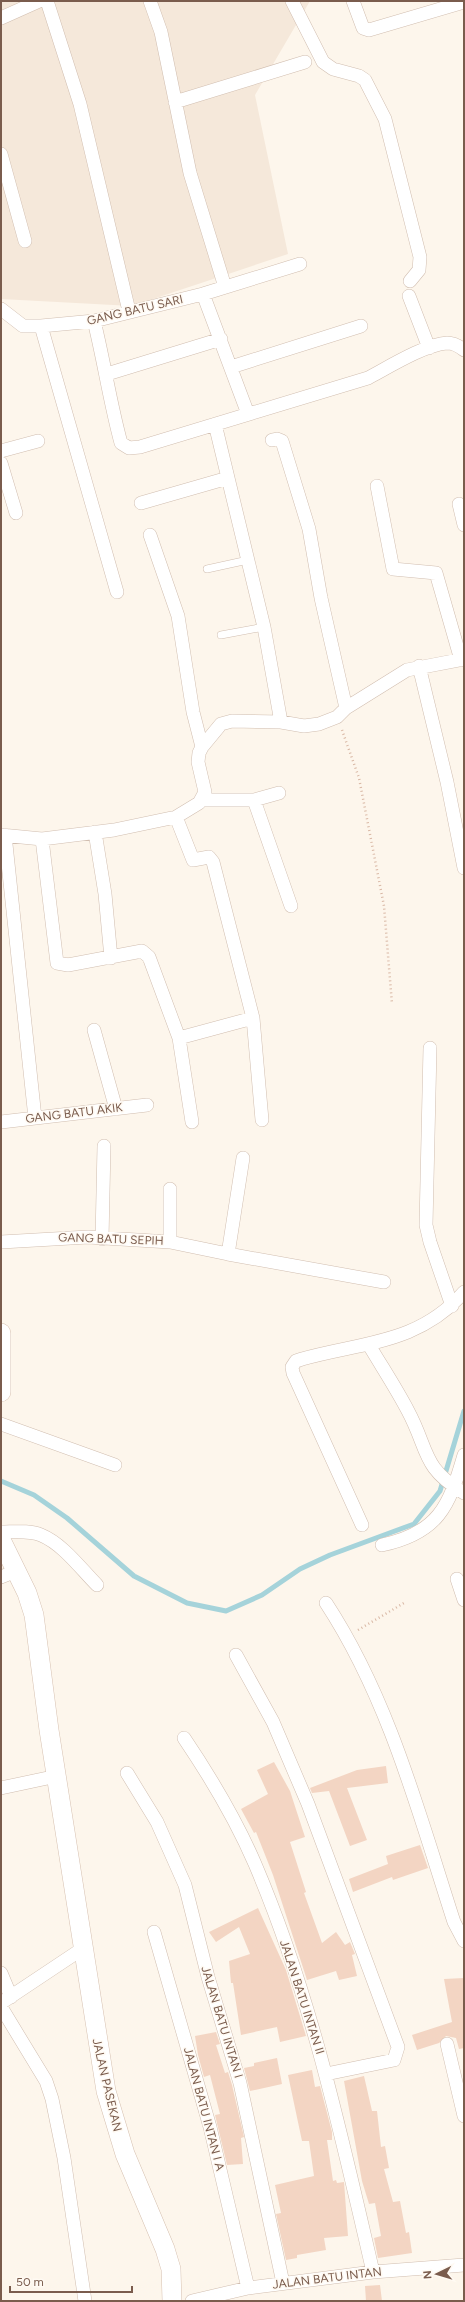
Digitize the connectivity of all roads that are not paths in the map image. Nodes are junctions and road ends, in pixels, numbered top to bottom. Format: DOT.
graph roads {
  1 [pos="150,1"];
  2 [pos="292,1"];
  3 [pos="352,1"];
  4 [pos="39,2"];
  5 [pos="464,2"];
  6 [pos="1,18"];
  7 [pos="306,62"];
  8 [pos="175,102"];
  9 [pos="1,154"];
  10 [pos="25,241"];
  11 [pos="300,264"];
  12 [pos="410,281"];
  13 [pos="225,287"];
  14 [pos="204,294"];
  15 [pos="409,296"];
  16 [pos="1,309"];
  17 [pos="129,312"];
  18 [pos="94,321"];
  19 [pos="41,326"];
  20 [pos="361,326"];
  21 [pos="221,339"];
  22 [pos="438,345"];
  23 [pos="464,350"];
  24 [pos="231,367"];
  25 [pos="107,374"];
  26 [pos="248,414"];
  27 [pos="215,424"];
  28 [pos="272,440"];
  29 [pos="38,441"];
  30 [pos="1,451"];
  31 [pos="1,463"];
  32 [pos="228,478"];
  33 [pos="377,486"];
  34 [pos="140,503"];
  35 [pos="459,504"];
  36 [pos="16,513"];
  37 [pos="464,524"];
  38 [pos="150,535"];
  39 [pos="248,560"];
  40 [pos="207,569"];
  41 [pos="117,592"];
  42 [pos="264,627"];
  43 [pos="221,635"];
  44 [pos="463,659"];
  45 [pos="419,666"];
  46 [pos="341,712"];
  47 [pos="281,722"];
  48 [pos="202,747"];
  49 [pos="279,793"];
  50 [pos="201,800"];
  51 [pos="254,800"];
  52 [pos="176,818"];
  53 [pos="95,832"];
  54 [pos="3,835"];
  55 [pos="42,839"];
  56 [pos="464,868"];
  57 [pos="291,906"];
  58 [pos="111,958"];
  59 [pos="254,1018"];
  60 [pos="94,1030"];
  61 [pos="179,1038"];
  62 [pos="430,1048"];
  63 [pos="147,1105"];
  64 [pos="116,1109"];
  65 [pos="35,1118"];
  66 [pos="262,1120"];
  67 [pos="1,1122"];
  68 [pos="192,1122"];
  69 [pos="104,1146"];
  70 [pos="243,1158"];
  71 [pos="170,1189"];
  72 [pos="102,1239"];
  73 [pos="1,1242"];
  74 [pos="170,1242"];
  75 [pos="228,1254"];
  76 [pos="384,1282"];
  77 [pos="464,1292"];
  78 [pos="452,1306"];
  79 [pos="1,1333"];
  80 [pos="368,1345"];
  81 [pos="1,1392"];
  82 [pos="1,1424"];
  83 [pos="464,1455"];
  84 [pos="115,1465"];
  85 [pos="456,1488"];
  86 [pos="362,1525"];
  87 [pos="1,1532"];
  88 [pos="1,1540"];
  89 [pos="382,1546"];
  90 [pos="8,1574"];
  91 [pos="457,1579"];
  92 [pos="97,1585"];
  93 [pos="464,1600"];
  94 [pos="326,1603"];
  95 [pos="236,1655"];
  96 [pos="184,1738"];
  97 [pos="127,1773"];
  98 [pos="57,1776"];
  99 [pos="1,1788"];
  100 [pos="154,1932"];
  101 [pos="464,1941"];
  102 [pos="82,1949"];
  103 [pos="1,1973"];
  104 [pos="6,2000"];
  105 [pos="1,2007"];
  106 [pos="447,2044"];
  107 [pos="326,2074"];
  108 [pos="464,2116"];
  109 [pos="464,2265"];
  110 [pos="373,2272"];
  111 [pos="283,2283"];
  112 [pos="248,2288"];
  113 [pos="85,2301"];
  114 [pos="172,2301"];
  115 [pos="192,2301"];
  1 -- 8 [label="street"];
  2 -- 12 [label="street"];
  3 -- 5 [label="street"];
  4 -- 6 [label="street"];
  4 -- 17 [label="street"];
  7 -- 8 [label="street"];
  8 -- 13 [label="street"];
  9 -- 10 [label="street"];
  11 -- 13 [label="street, GANG BATU SARI"];
  13 -- 14 [label="street, GANG BATU SARI"];
  14 -- 17 [label="street, GANG BATU SARI"];
  14 -- 21 [label="street"];
  15 -- 22 [label="street"];
  16 -- 19 [label="street, GANG BATU SARI"];
  17 -- 18 [label="street, GANG BATU SARI"];
  18 -- 19 [label="street, GANG BATU SARI"];
  18 -- 25 [label="street"];
  19 -- 41 [label="street"];
  20 -- 24 [label="street"];
  21 -- 24 [label="street"];
  21 -- 25 [label="street"];
  22 -- 23 [label="street"];
  22 -- 26 [label="street"];
  24 -- 26 [label="street"];
  25 -- 27 [label="street"];
  26 -- 27 [label="street"];
  27 -- 32 [label="street"];
  28 -- 46 [label="street"];
  29 -- 30 [label="street"];
  31 -- 36 [label="street"];
  32 -- 34 [label="street"];
  32 -- 39 [label="street"];
  33 -- 44 [label="street"];
  35 -- 37 [label="street"];
  38 -- 48 [label="street"];
  39 -- 40 [label="lane"];
  39 -- 42 [label="street"];
  42 -- 43 [label="lane"];
  42 -- 47 [label="street"];
  44 -- 45 [label="street"];
  45 -- 46 [label="street"];
  45 -- 56 [label="street"];
  46 -- 47 [label="street"];
  47 -- 48 [label="street"];
  48 -- 50 [label="street"];
  49 -- 51 [label="street"];
  50 -- 51 [label="street"];
  50 -- 52 [label="street"];
  51 -- 57 [label="street"];
  52 -- 53 [label="street"];
  52 -- 59 [label="street"];
  53 -- 55 [label="street"];
  53 -- 58 [label="street"];
  54 -- 55 [label="street"];
  54 -- 65 [label="street"];
  55 -- 58 [label="street"];
  58 -- 61 [label="street"];
  59 -- 61 [label="street"];
  59 -- 66 [label="street"];
  60 -- 64 [label="street"];
  61 -- 68 [label="street"];
  62 -- 78 [label="street"];
  63 -- 64 [label="street, GANG BATU AKIK"];
  64 -- 65 [label="street, GANG BATU AKIK"];
  65 -- 67 [label="street, GANG BATU AKIK"];
  69 -- 72 [label="street"];
  70 -- 75 [label="street"];
  71 -- 74 [label="street, GANG BATU SEPIH"];
  72 -- 73 [label="street, GANG BATU SEPIH"];
  72 -- 74 [label="street, GANG BATU SEPIH"];
  74 -- 75 [label="street"];
  75 -- 76 [label="street"];
  77 -- 78 [label="street"];
  78 -- 80 [label="street"];
  79 -- 81 [label="street"];
  80 -- 85 [label="street"];
  80 -- 86 [label="street"];
  82 -- 84 [label="street"];
  83 -- 85 [label="street"];
  85 -- 89 [label="street"];
  87 -- 92 [label="street"];
  88 -- 90 [label="street, JALAN PASEKAN"];
  90 -- 98 [label="street, JALAN PASEKAN"];
  91 -- 93 [label="street"];
  94 -- 101 [label="street"];
  95 -- 107 [label="street"];
  96 -- 107 [label="street, JALAN BATU INTAN II"];
  97 -- 111 [label="street, JALAN BATU INTAN I"];
  98 -- 99 [label="street"];
  98 -- 102 [label="street, JALAN PASEKAN"];
  100 -- 112 [label="street, JALAN BATU INTAN I A"];
  102 -- 104 [label="street"];
  102 -- 114 [label="street, JALAN PASEKAN"];
  103 -- 104 [label="street"];
  105 -- 113 [label="street"];
  106 -- 108 [label="street"];
  107 -- 110 [label="street, JALAN BATU INTAN II"];
  109 -- 110 [label="street, JALAN BATU INTAN"];
  110 -- 111 [label="street, JALAN BATU INTAN"];
  111 -- 112 [label="street, JALAN BATU INTAN"];
  112 -- 115 [label="street, JALAN BATU INTAN"];
}
